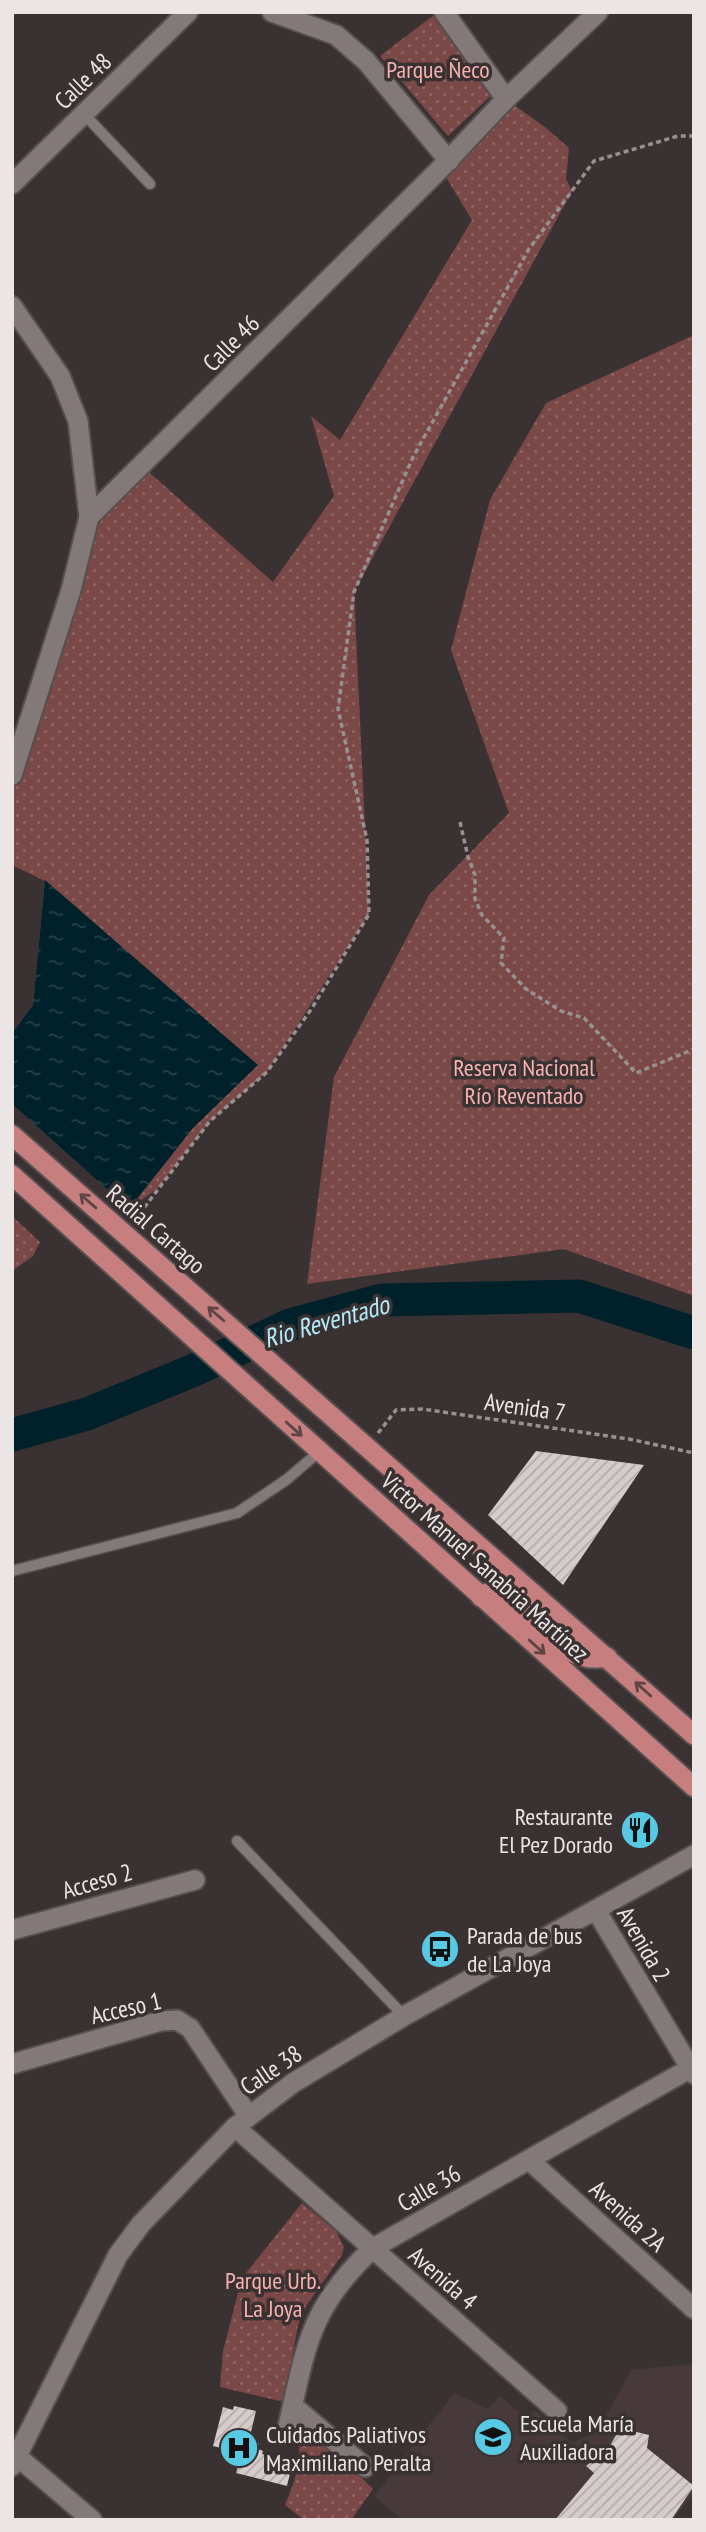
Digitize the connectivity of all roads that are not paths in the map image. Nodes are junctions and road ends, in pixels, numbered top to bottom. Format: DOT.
graph roads {
  1 [pos="188,12"];
  2 [pos="272,12"];
  3 [pos="444,12"];
  4 [pos="592,15"];
  5 [pos="506,99"];
  6 [pos="84,114"];
  7 [pos="449,161"];
  8 [pos="12,184"];
  9 [pos="150,184"];
  10 [pos="12,306"];
  11 [pos="89,517"];
  12 [pos="12,775"];
  13 [pos="12,1135"];
  14 [pos="12,1175"];
  15 [pos="268,1359"];
  16 [pos="319,1452"];
  17 [pos="12,1571"];
  18 [pos="481,1597"];
  19 [pos="607,1657"];
  20 [pos="694,1735"];
  21 [pos="694,1787"];
  22 [pos="237,1842"];
  23 [pos="694,1855"];
  24 [pos="195,1880"];
  25 [pos="596,1910"];
  26 [pos="12,1930"];
  27 [pos="404,2016"];
  28 [pos="12,2064"];
  29 [pos="692,2071"];
  30 [pos="242,2121"];
  31 [pos="529,2160"];
  32 [pos="373,2248"];
  33 [pos="694,2309"];
  34 [pos="293,2406"];
  35 [pos="557,2411"];
  36 [pos="287,2430"];
  37 [pos="15,2461"];
  38 [pos="365,2467"];
  39 [pos="92,2520"];
  1 -- 6 [label="street, Calle 48"];
  2 -- 7 [label="street"];
  3 -- 5 [label="street"];
  4 -- 5 [label="street, Calle 46"];
  5 -- 7 [label="street, Calle 46"];
  6 -- 8 [label="street, Calle 48"];
  6 -- 9 [label="lane"];
  7 -- 11 [label="street, Calle 46"];
  10 -- 11 [label="street"];
  11 -- 12 [label="street"];
  15 -- 13 [label="main road, Radial Cartago, one-way"];
  14 -- 16 [label="main road, Victor Manuel Sanabria Martínez, one-way"];
  15 -- 19 [label="main road, Victor Manuel Sanabria Martínez"];
  16 -- 17 [label="lane"];
  16 -- 18 [label="main road, Victor Manuel Sanabria Martínez"];
  18 -- 19 [label="main road"];
  18 -- 21 [label="main road, Victor Manuel Sanabria Martínez, one-way"];
  20 -- 19 [label="main road, Victor Manuel Sanabria Martínez, one-way"];
  22 -- 27 [label="lane"];
  23 -- 25 [label="street, Calle 38"];
  24 -- 26 [label="street, Acceso 2"];
  25 -- 27 [label="street, Calle 38"];
  25 -- 29 [label="street, Avenida 2"];
  27 -- 30 [label="street, Calle 38"];
  28 -- 30 [label="street, Acceso 1"];
  29 -- 31 [label="street, Calle 36"];
  30 -- 32 [label="street, Avenida 4"];
  30 -- 37 [label="street, Calle 38"];
  31 -- 32 [label="street, Calle 36"];
  31 -- 33 [label="street, Avenida 2A"];
  32 -- 34 [label="street, Calle 36"];
  32 -- 35 [label="street, Avenida 4"];
  34 -- 36 [label="street, Calle 36"];
  34 -- 38 [label="street"];
  37 -- 39 [label="street"];
}
